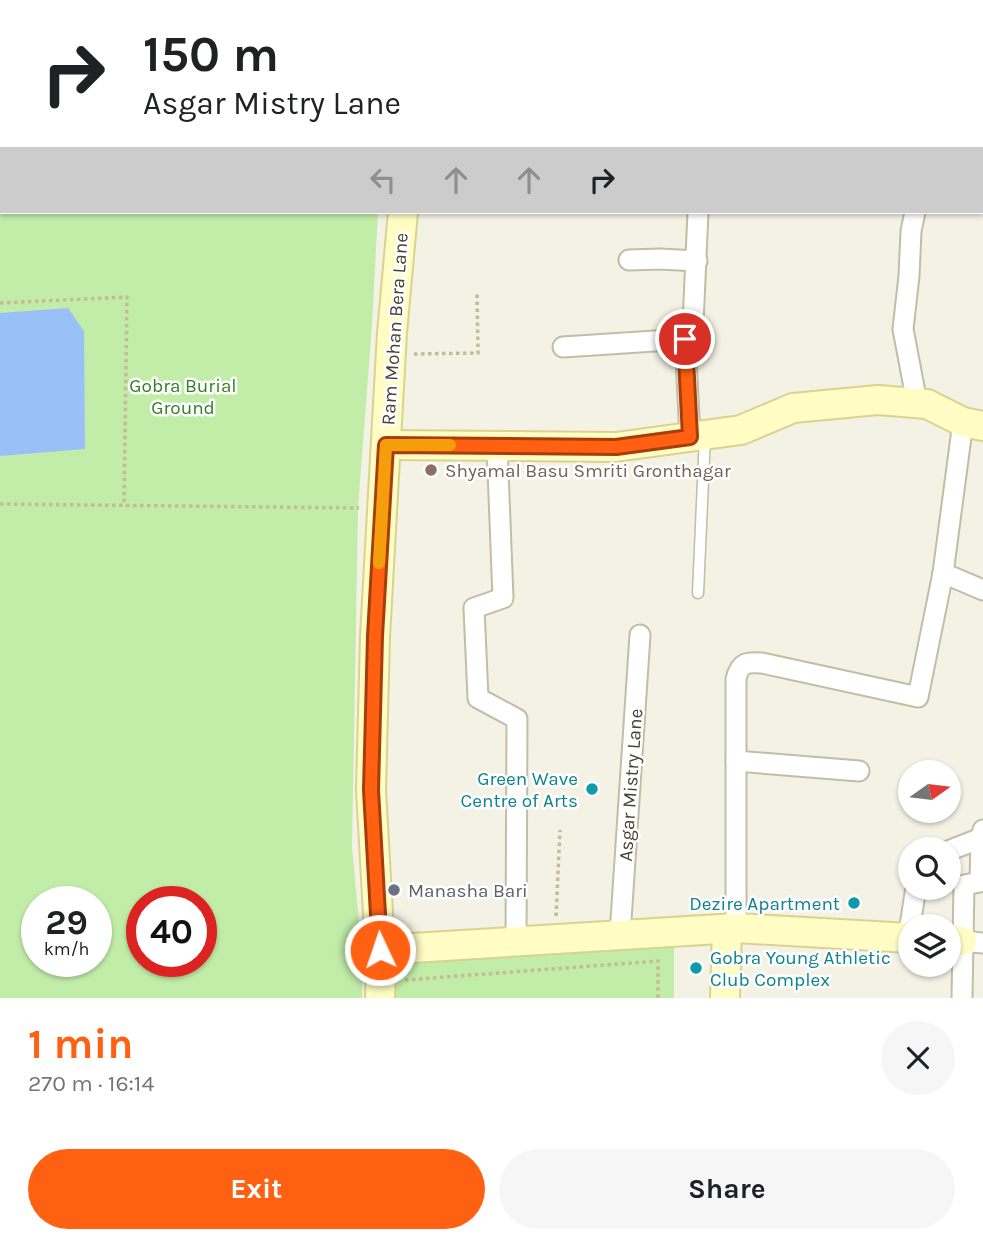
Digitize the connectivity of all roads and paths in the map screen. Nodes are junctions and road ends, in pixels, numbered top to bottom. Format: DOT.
graph roads {
  1 [pos="403,214"];
  2 [pos="698,214"];
  3 [pos="915,214"];
  4 [pos="629,260"];
  5 [pos="697,261"];
  6 [pos="477,293"];
  7 [pos="0,303"];
  8 [pos="685,339"];
  9 [pos="563,347"];
  10 [pos="391,355"];
  11 [pos="917,403"];
  12 [pos="973,424"];
  13 [pos="698,436"];
  14 [pos="386,445"];
  15 [pos="497,445"];
  16 [pos="0,504"];
  17 [pos="124,506"];
  18 [pos="382,509"];
  19 [pos="943,572"];
  20 [pos="983,590"];
  21 [pos="698,593"];
  22 [pos="640,635"];
  23 [pos="736,761"];
  24 [pos="859,771"];
  25 [pos="561,830"];
  26 [pos="982,835"];
  27 [pos="961,845"];
  28 [pos="732,928"];
  29 [pos="898,932"];
  30 [pos="620,935"];
  31 [pos="555,939"];
  32 [pos="965,941"];
  33 [pos="516,942"];
  34 [pos="380,950"];
  35 [pos="392,993"];
  36 [pos="658,998"];
  37 [pos="726,998"];
  38 [pos="962,998"];
  1 -- 10 [label="street, Ram Mohan Bera Lane"];
  2 -- 5 [label="street"];
  3 -- 11 [label="street"];
  4 -- 5 [label="street"];
  5 -- 8 [label="street"];
  6 -- 10 [label="path"];
  7 -- 17 [label="path"];
  8 -- 9 [label="street"];
  8 -- 13 [label="street"];
  10 -- 14 [label="street, Ram Mohan Bera Lane"];
  11 -- 12 [label="street"];
  11 -- 13 [label="street"];
  12 -- 19 [label="street"];
  13 -- 15 [label="street"];
  13 -- 21 [label="lane"];
  14 -- 15 [label="street"];
  14 -- 18 [label="street, Ram Mohan Bera Lane"];
  15 -- 33 [label="street"];
  16 -- 17 [label="path"];
  17 -- 18 [label="path"];
  18 -- 34 [label="street, Ram Mohan Bera Lane"];
  19 -- 20 [label="street"];
  19 -- 23 [label="street"];
  22 -- 30 [label="street, Asgar Mistry Lane"];
  23 -- 24 [label="street"];
  23 -- 28 [label="street"];
  25 -- 31 [label="path"];
  26 -- 27 [label="street"];
  26 -- 32 [label="street"];
  28 -- 29 [label="street"];
  28 -- 30 [label="street"];
  28 -- 37 [label="street"];
  30 -- 31 [label="street"];
  31 -- 33 [label="street"];
  32 -- 38 [label="street"];
  33 -- 34 [label="street"];
  34 -- 35 [label="street, Ram Mohan Bera Lane"];
  35 -- 36 [label="path"];
}
